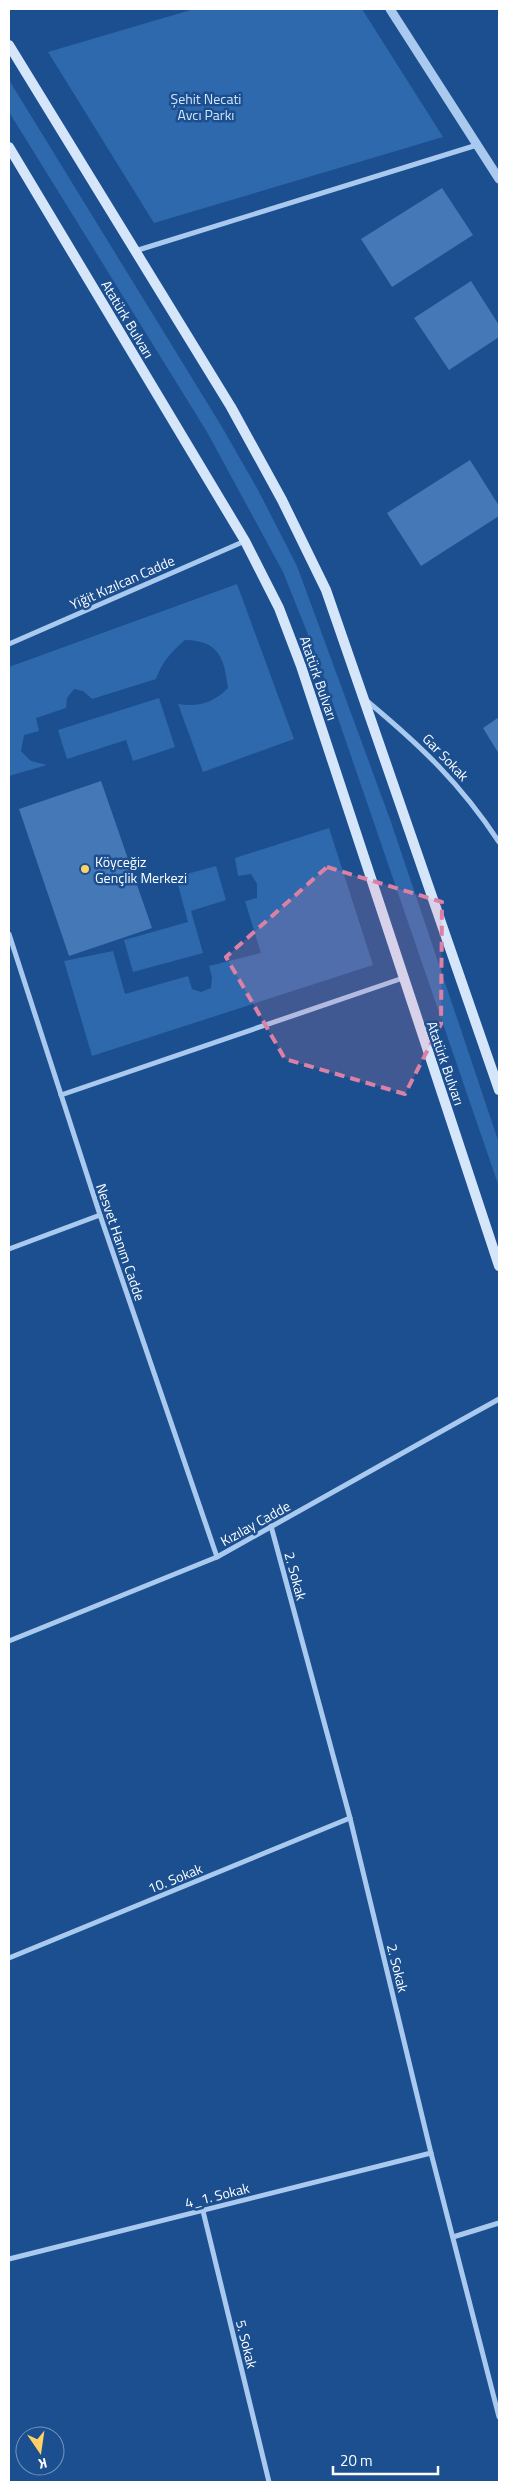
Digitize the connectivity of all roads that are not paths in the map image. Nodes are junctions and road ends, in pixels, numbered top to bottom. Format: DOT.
graph roads {
  1 [pos="390,9"];
  2 [pos="9,44"];
  3 [pos="478,145"];
  4 [pos="9,147"];
  5 [pos="499,179"];
  6 [pos="135,251"];
  7 [pos="245,541"];
  8 [pos="9,644"];
  9 [pos="364,699"];
  10 [pos="499,842"];
  11 [pos="9,934"];
  12 [pos="403,978"];
  13 [pos="499,1090"];
  14 [pos="61,1096"];
  15 [pos="100,1215"];
  16 [pos="9,1249"];
  17 [pos="499,1266"];
  18 [pos="499,1399"];
  19 [pos="271,1526"];
  20 [pos="217,1557"];
  21 [pos="9,1641"];
  22 [pos="350,1818"];
  23 [pos="9,1958"];
  24 [pos="432,2153"];
  25 [pos="203,2210"];
  26 [pos="499,2223"];
  27 [pos="453,2237"];
  28 [pos="9,2260"];
  29 [pos="499,2417"];
  30 [pos="269,2482"];
  1 -- 3 [label="street"];
  2 -- 6 [label="main road"];
  3 -- 5 [label="street"];
  3 -- 6 [label="street"];
  4 -- 7 [label="main road, Atatürk Bulvarı"];
  6 -- 9 [label="main road"];
  7 -- 8 [label="street, Yiğit Kızılcan Cadde"];
  7 -- 12 [label="main road, Atatürk Bulvarı"];
  9 -- 10 [label="street, Gar Sokak"];
  9 -- 13 [label="main road"];
  11 -- 14 [label="street, Nesvet Hanım Cadde"];
  12 -- 14 [label="street"];
  12 -- 17 [label="main road, Atatürk Bulvarı"];
  14 -- 15 [label="street, Nesvet Hanım Cadde"];
  15 -- 16 [label="street"];
  15 -- 20 [label="street, Nesvet Hanım Cadde"];
  18 -- 19 [label="street, Kızılay Cadde"];
  19 -- 20 [label="street, Kızılay Cadde"];
  19 -- 22 [label="street, 2. Sokak"];
  20 -- 21 [label="street, Kızılay Cadde"];
  22 -- 23 [label="street, 10. Sokak"];
  22 -- 24 [label="street, 2. Sokak"];
  24 -- 25 [label="street, 4_1. Sokak"];
  24 -- 27 [label="street, 2. Sokak"];
  25 -- 28 [label="street, 4_1. Sokak"];
  25 -- 30 [label="street, 5. Sokak"];
  26 -- 27 [label="street"];
  27 -- 29 [label="street, 2. Sokak"];
}
